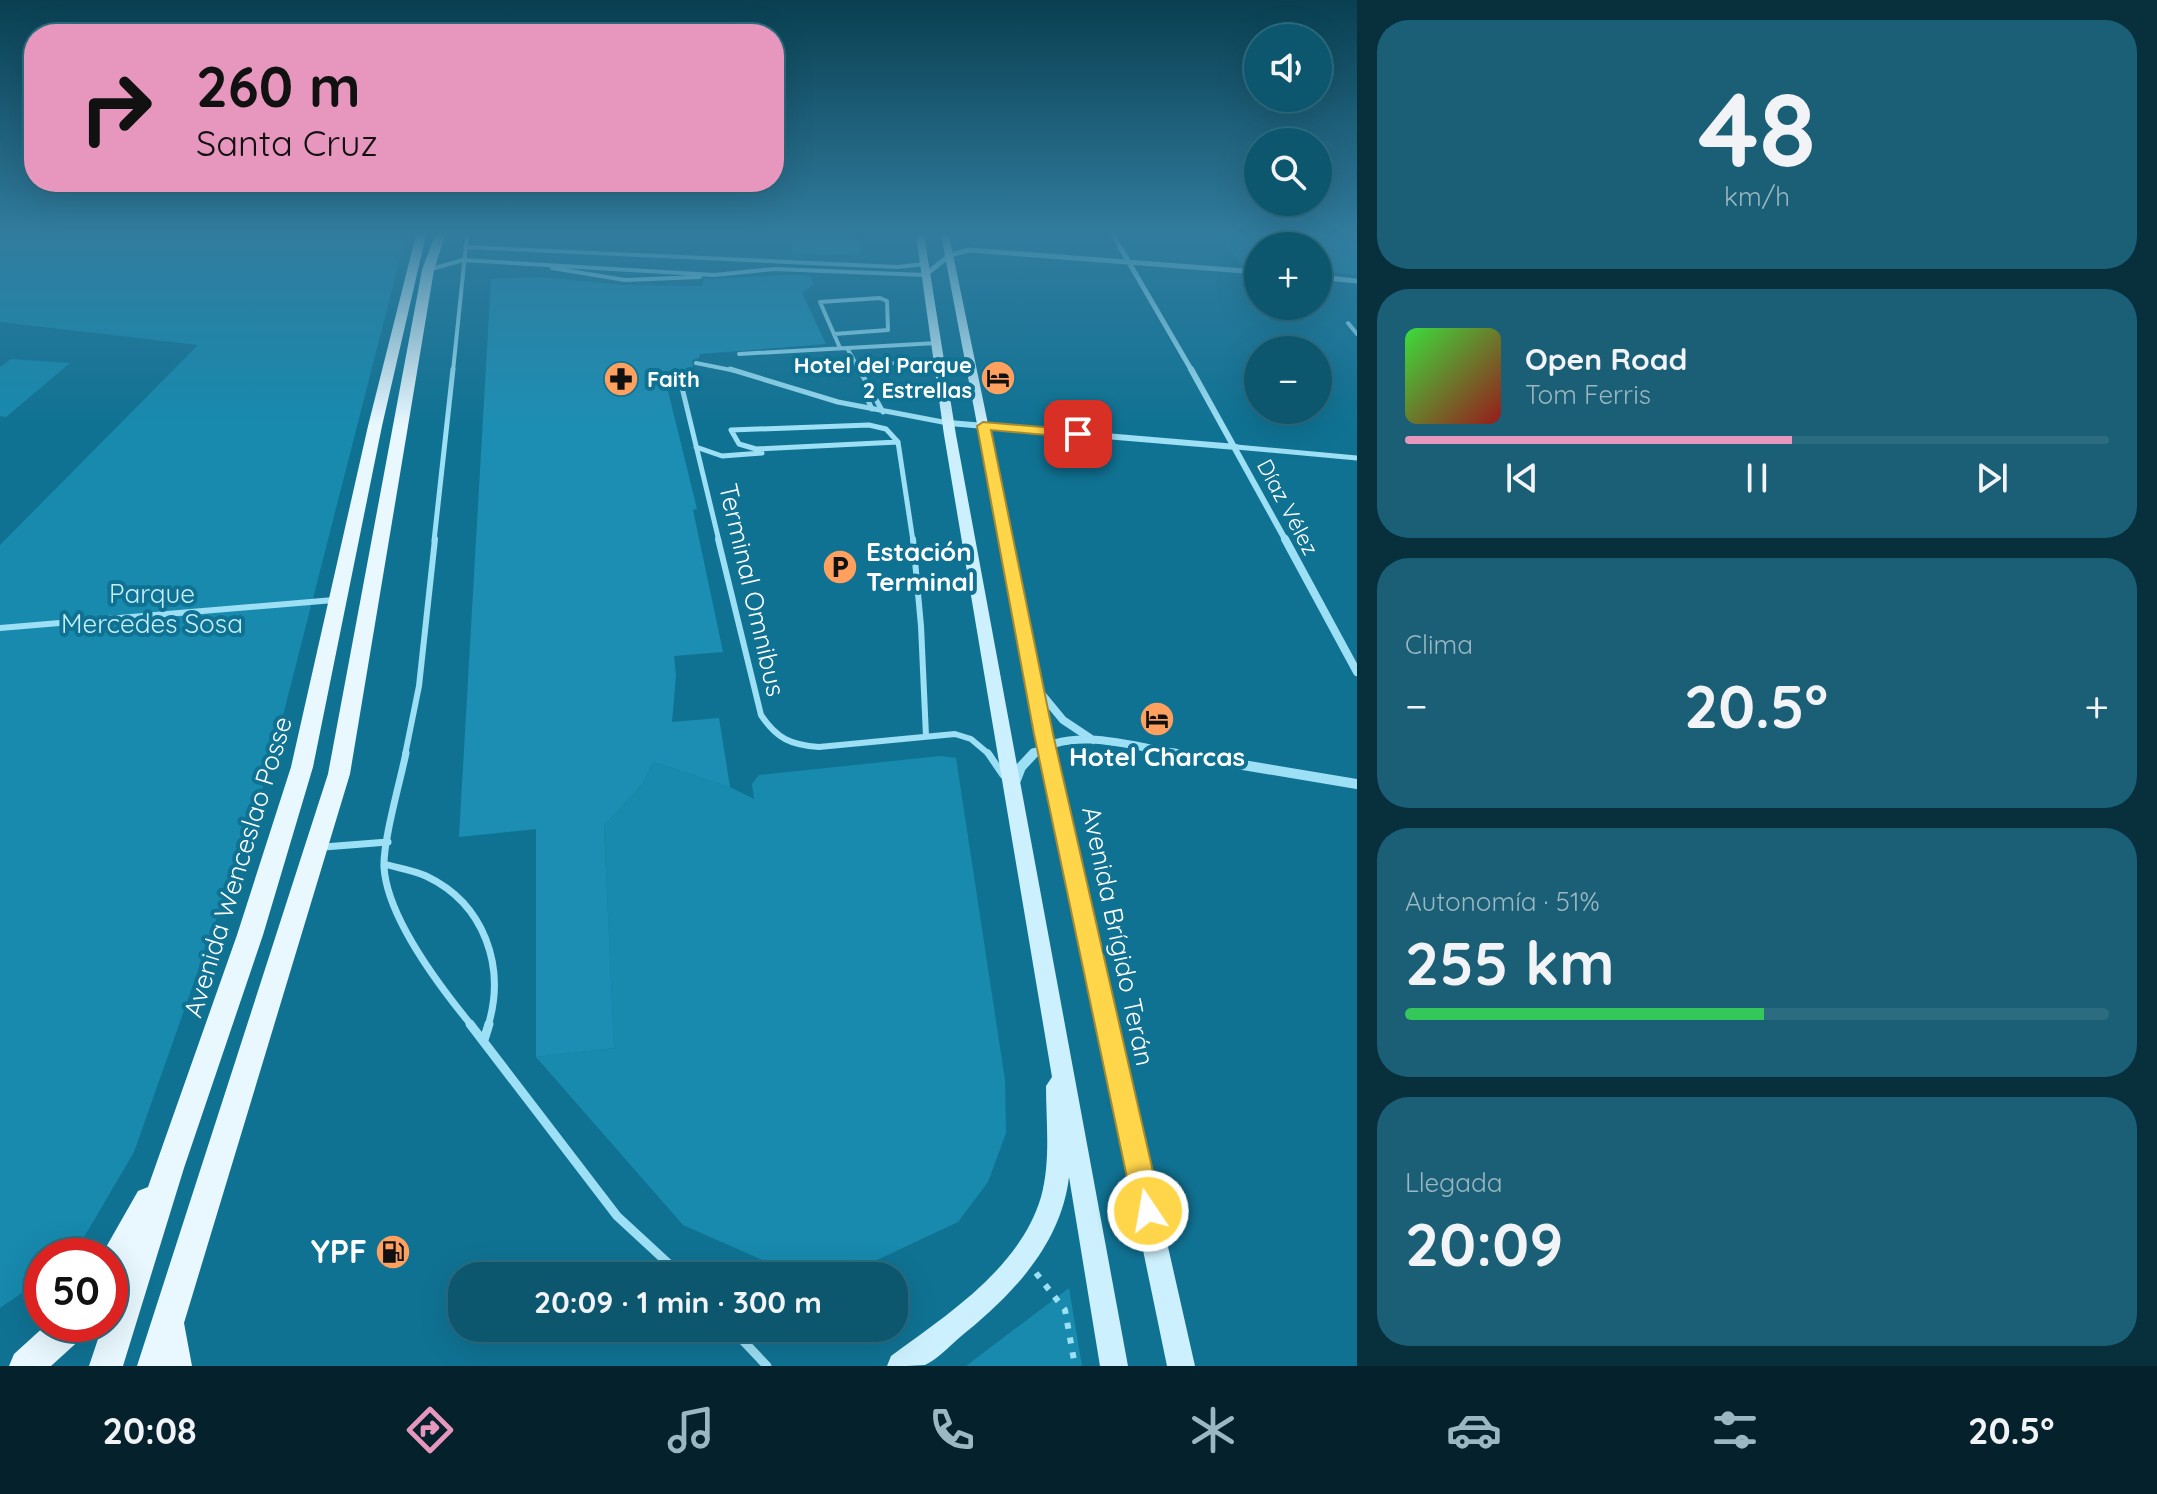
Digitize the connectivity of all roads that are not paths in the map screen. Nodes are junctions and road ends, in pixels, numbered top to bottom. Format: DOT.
graph roads {
  1 [pos="404,299"];
  2 [pos="423,299"];
  3 [pos="459,299"];
  4 [pos="866,299"];
  5 [pos="882,299"];
  6 [pos="929,299"];
  7 [pos="958,299"];
  8 [pos="1148,299"];
  9 [pos="1348,323"];
  10 [pos="834,334"];
  11 [pos="1357,334"];
  12 [pos="937,343"];
  13 [pos="840,348"];
  14 [pos="847,348"];
  15 [pos="739,354"];
  16 [pos="696,363"];
  17 [pos="893,363"];
  18 [pos="856,365"];
  19 [pos="679,375"];
  20 [pos="868,388"];
  21 [pos="872,409"];
  22 [pos="883,412"];
  23 [pos="949,423"];
  24 [pos="983,426"];
  25 [pos="898,442"];
  26 [pos="696,447"];
  27 [pos="1236,447"];
  28 [pos="773,450"];
  29 [pos="1357,458"];
  30 [pos="337,599"];
  31 [pos="0,628"];
  32 [pos="1357,672"];
  33 [pos="1034,683"];
  34 [pos="926,736"];
  35 [pos="1098,741"];
  36 [pos="1047,747"];
  37 [pos="1357,784"];
  38 [pos="1013,793"];
  39 [pos="388,842"];
  40 [pos="318,847"];
  41 [pos="384,864"];
  42 [pos="1056,1037"];
  43 [pos="484,1040"];
  44 [pos="169,1168"];
  45 [pos="128,1240"];
  46 [pos="667,1262"];
  47 [pos="168,1319"];
  48 [pos="52,1342"];
  49 [pos="744,1342"];
  50 [pos="26,1366"];
  51 [pos="106,1366"];
  52 [pos="154,1366"];
  53 [pos="175,1366"];
  54 [pos="767,1366"];
  55 [pos="901,1366"];
  56 [pos="1114,1366"];
  57 [pos="1181,1366"];
  1 -- 30 [label="main road, Avenida Wenceslao Posse"];
  2 -- 40 [label="main road"];
  3 -- 39 [label="lane"];
  4 -- 10 [label="lane"];
  5 -- 10 [label="lane"];
  6 -- 12 [label="main road"];
  7 -- 24 [label="main road, Avenida Brígido Terán"];
  8 -- 27 [label="street, Díaz Vélez"];
  9 -- 11 [label="lane"];
  10 -- 13 [label="lane"];
  12 -- 14 [label="lane"];
  12 -- 23 [label="main road"];
  13 -- 14 [label="lane"];
  13 -- 15 [label="lane"];
  14 -- 18 [label="lane"];
  16 -- 21 [label="lane"];
  17 -- 18 [label="lane"];
  18 -- 20 [label="lane"];
  19 -- 26 [label="lane, Terminal Omnibus"];
  20 -- 21 [label="lane"];
  20 -- 22 [label="lane"];
  21 -- 22 [label="lane"];
  22 -- 23 [label="lane"];
  23 -- 24 [label="street"];
  23 -- 38 [label="main road"];
  24 -- 27 [label="street"];
  24 -- 33 [label="main road, Avenida Brígido Terán"];
  25 -- 28 [label="lane"];
  25 -- 28 [label="lane"];
  25 -- 34 [label="lane"];
  26 -- 28 [label="lane"];
  26 -- 34 [label="lane, Terminal Omnibus"];
  27 -- 29 [label="lane"];
  27 -- 32 [label="street, Díaz Vélez"];
  30 -- 31 [label="lane"];
  30 -- 44 [label="main road, Avenida Wenceslao Posse"];
  33 -- 35 [label="street"];
  33 -- 36 [label="main road, Avenida Brígido Terán"];
  34 -- 38 [label="lane, Terminal Omnibus"];
  35 -- 36 [label="street"];
  35 -- 37 [label="street"];
  36 -- 38 [label="street"];
  36 -- 57 [label="main road, Avenida Brígido Terán"];
  38 -- 42 [label="main road"];
  39 -- 40 [label="lane"];
  39 -- 41 [label="lane"];
  40 -- 47 [label="main road"];
  41 -- 43 [label="lane"];
  41 -- 43 [label="lane"];
  42 -- 55 [label="main road"];
  42 -- 56 [label="main road"];
  43 -- 46 [label="lane"];
  44 -- 45 [label="main road"];
  44 -- 51 [label="main road, Avenida Wenceslao Posse"];
  47 -- 52 [label="main road"];
  47 -- 53 [label="main road"];
  48 -- 50 [label="main road"];
  49 -- 54 [label="lane"];
}
